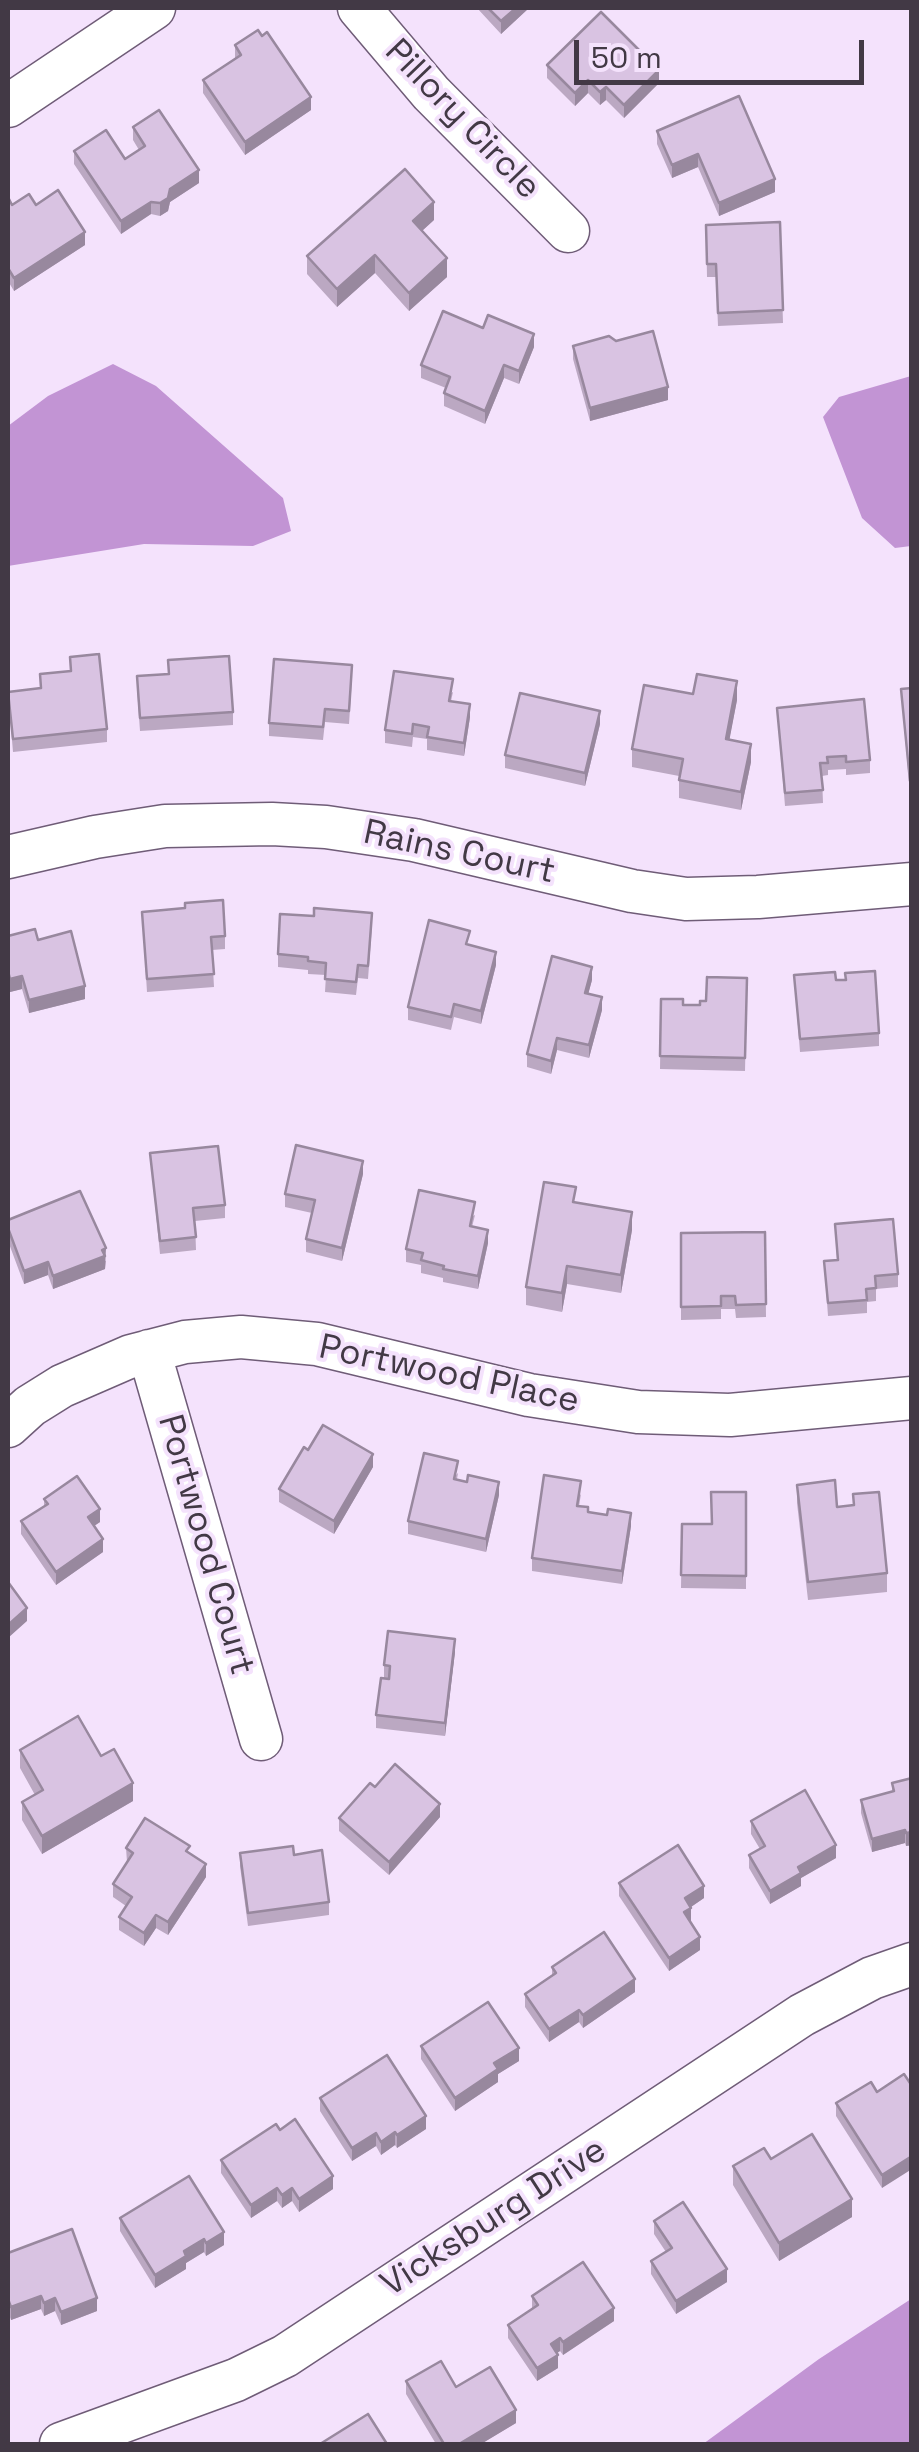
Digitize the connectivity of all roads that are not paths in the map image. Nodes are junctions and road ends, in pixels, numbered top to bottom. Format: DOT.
graph roads {
  1 [pos="154,8"];
  2 [pos="359,8"];
  3 [pos="8,106"];
  4 [pos="568,230"];
  5 [pos="8,857"];
  6 [pos="912,884"];
  7 [pos="149,1351"];
  8 [pos="912,1398"];
  9 [pos="8,1426"];
  10 [pos="261,1739"];
  11 [pos="912,1964"];
  12 [pos="61,2444"];
  1 -- 3 [label="street"];
  2 -- 4 [label="street, Pillory Circle"];
  5 -- 6 [label="street, Rains Court"];
  7 -- 8 [label="street, Portwood Place"];
  7 -- 9 [label="street, Portwood Place"];
  7 -- 10 [label="street, Portwood Court"];
  11 -- 12 [label="street, Vicksburg Drive"];
}
